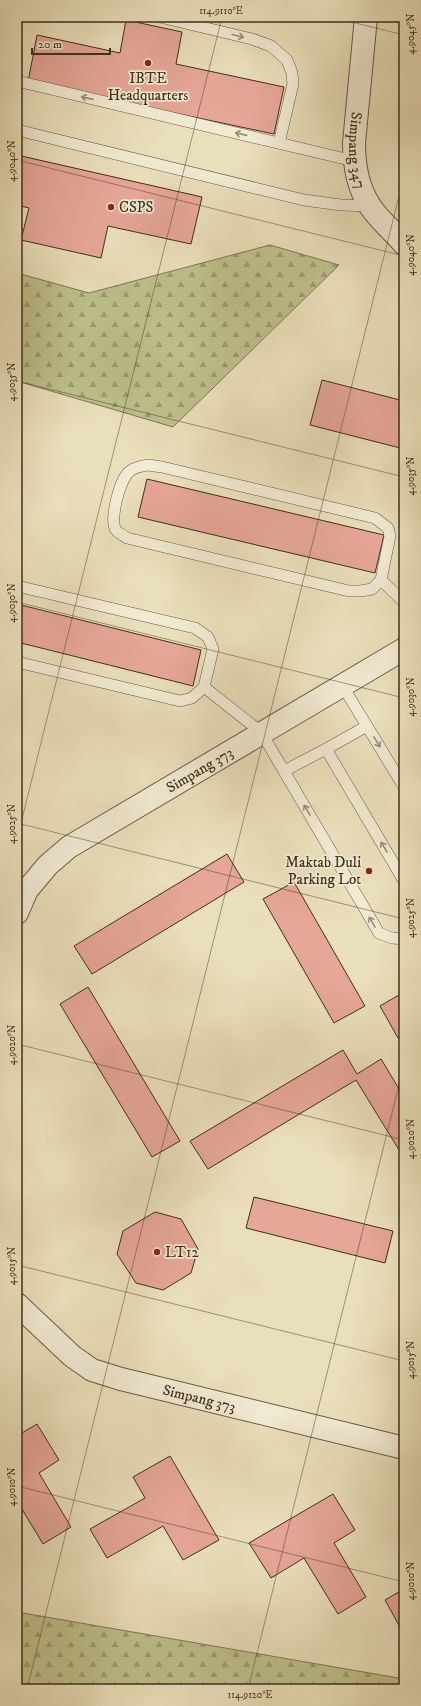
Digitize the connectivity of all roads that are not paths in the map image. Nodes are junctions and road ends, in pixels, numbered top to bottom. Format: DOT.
graph roads {
  1 [pos="160,17"];
  2 [pos="366,17"];
  3 [pos="17,81"];
  4 [pos="17,130"];
  5 [pos="279,143"];
  6 [pos="354,161"];
  7 [pos="370,206"];
  8 [pos="404,244"];
  9 [pos="381,580"];
  10 [pos="17,586"];
  11 [pos="404,602"];
  12 [pos="402,654"];
  13 [pos="17,662"];
  14 [pos="342,685"];
  15 [pos="204,687"];
  16 [pos="367,726"];
  17 [pos="261,732"];
  18 [pos="326,750"];
  19 [pos="284,771"];
  20 [pos="404,787"];
  21 [pos="404,881"];
  22 [pos="17,913"];
  23 [pos="404,939"];
  24 [pos="18,1308"];
  25 [pos="404,1448"];
  1 -- 5 [label="lane, one-way"];
  2 -- 6 [label="street, Simpang 347"];
  5 -- 3 [label="lane, one-way"];
  4 -- 7 [label="lane"];
  5 -- 6 [label="lane"];
  6 -- 7 [label="street, Simpang 347"];
  7 -- 8 [label="street, Simpang 347"];
  9 -- 9 [label="lane"];
  9 -- 11 [label="lane"];
  10 -- 15 [label="lane"];
  12 -- 14 [label="street, Simpang 373"];
  13 -- 15 [label="lane"];
  14 -- 16 [label="lane"];
  14 -- 17 [label="street, Simpang 373"];
  15 -- 17 [label="lane"];
  16 -- 18 [label="lane"];
  16 -- 20 [label="lane, one-way"];
  17 -- 19 [label="lane"];
  17 -- 22 [label="street, Simpang 373"];
  18 -- 19 [label="lane"];
  21 -- 18 [label="lane, one-way"];
  23 -- 19 [label="lane, one-way"];
  24 -- 25 [label="street, Simpang 373"];
}
